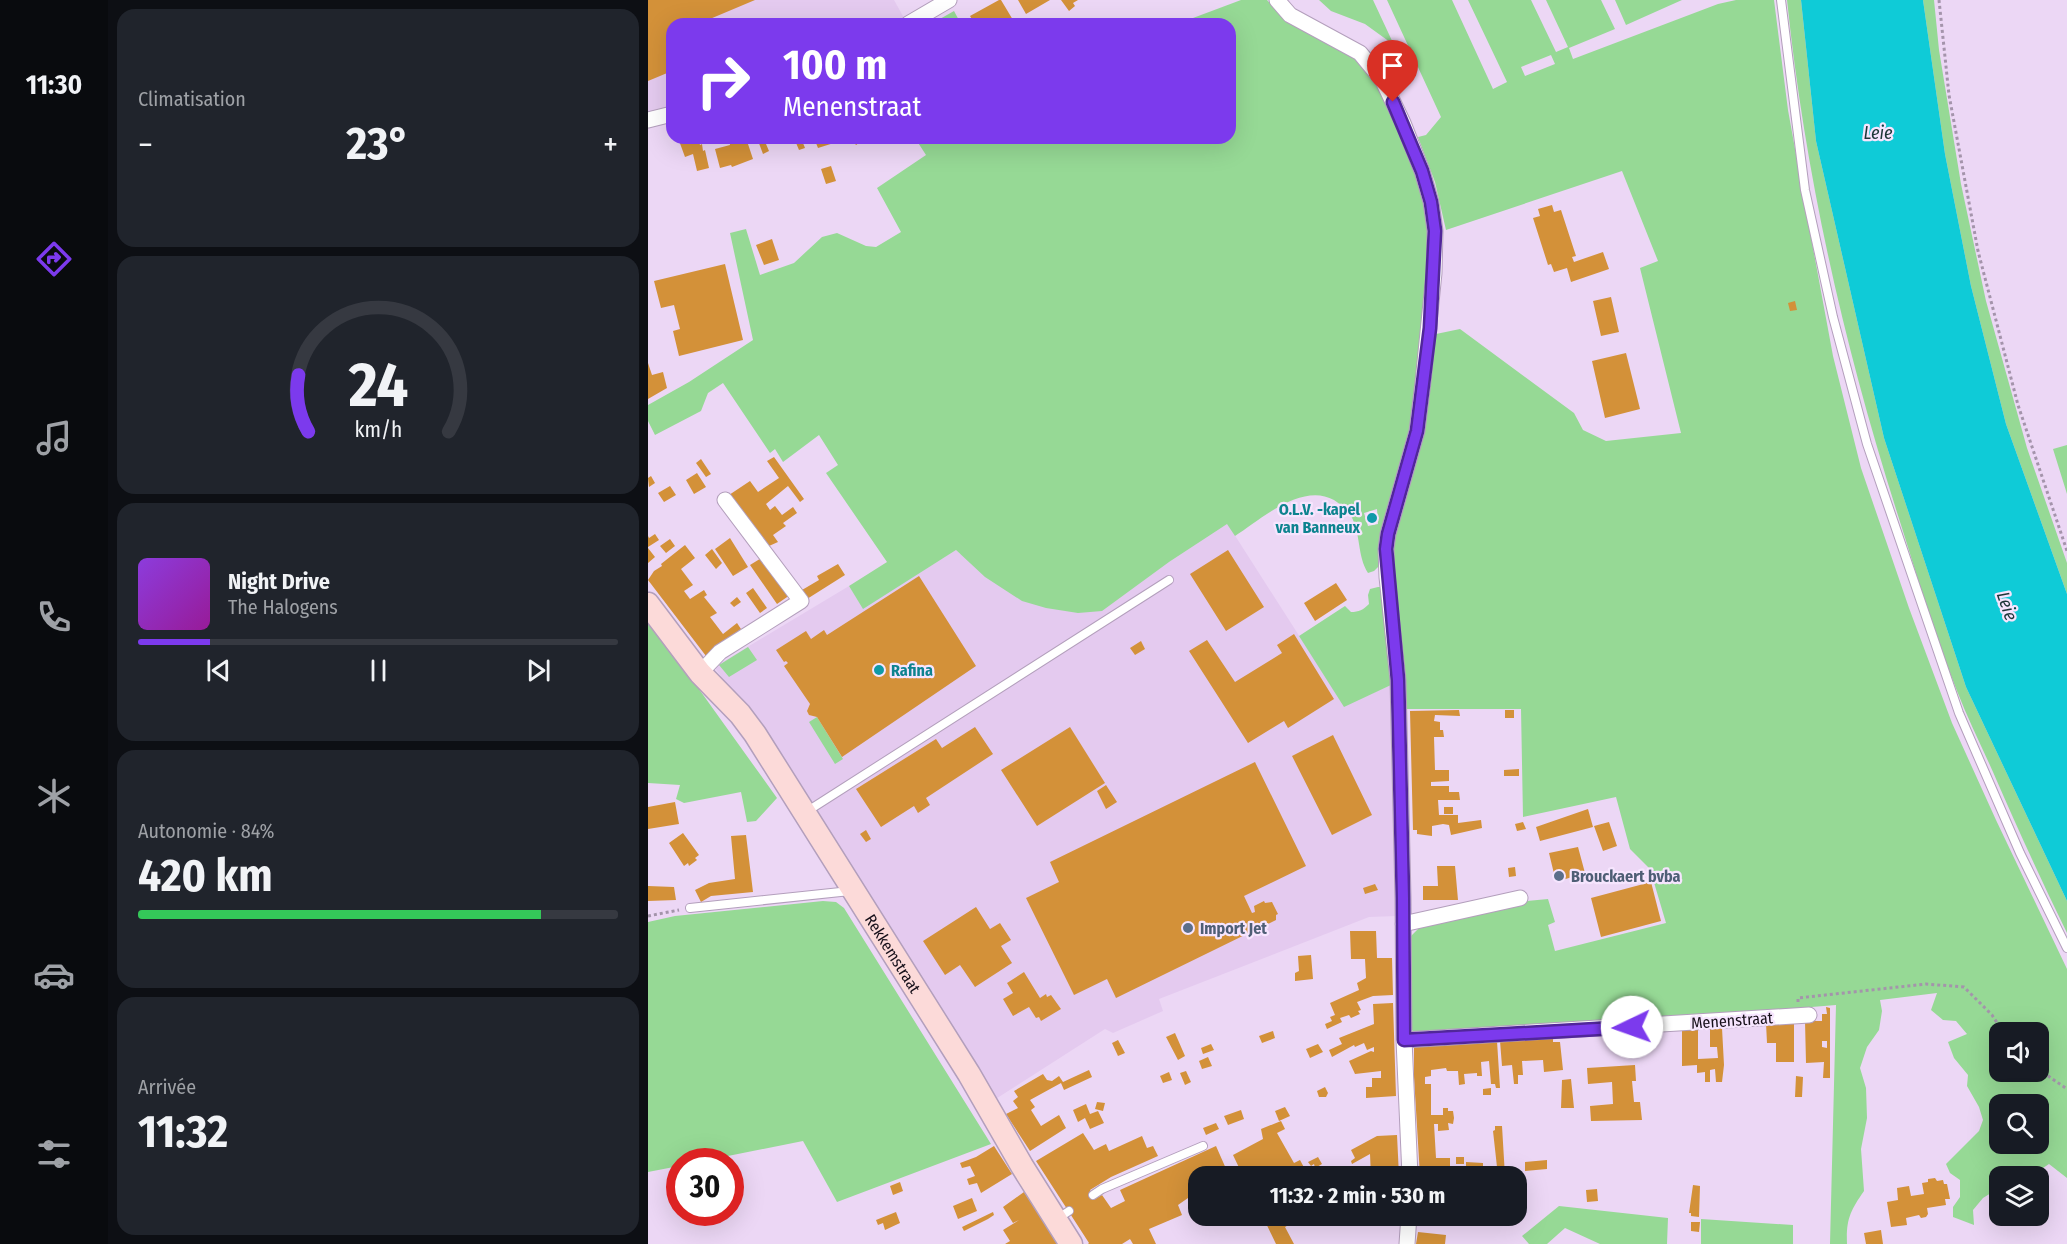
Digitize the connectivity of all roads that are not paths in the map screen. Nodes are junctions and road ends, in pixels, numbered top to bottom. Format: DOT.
graph roads {
  1 [pos="949,0"];
  2 [pos="1277,0"];
  3 [pos="1781,0"];
  4 [pos="918,18"];
  5 [pos="666,116"];
  6 [pos="648,120"];
  7 [pos="725,500"];
  8 [pos="1169,580"];
  9 [pos="648,604"];
  10 [pos="700,673"];
  11 [pos="805,813"];
  12 [pos="854,891"];
  13 [pos="1520,898"];
  14 [pos="690,908"];
  15 [pos="1403,924"];
  16 [pos="2067,948"];
  17 [pos="1803,1015"];
  18 [pos="1404,1040"];
  19 [pos="1203,1146"];
  20 [pos="1410,1166"];
  21 [pos="1093,1195"];
  22 [pos="1408,1226"];
  23 [pos="1071,1244"];
  24 [pos="1407,1244"];
  1 -- 4 [label="street"];
  2 -- 15 [label="street"];
  3 -- 16 [label="lane"];
  5 -- 6 [label="street"];
  7 -- 10 [label="street"];
  8 -- 11 [label="lane"];
  9 -- 10 [label="street, Rekkemstraat"];
  10 -- 11 [label="street, Rekkemstraat"];
  11 -- 12 [label="street, Rekkemstraat"];
  12 -- 14 [label="lane"];
  12 -- 23 [label="street, Rekkemstraat"];
  13 -- 15 [label="street"];
  15 -- 18 [label="street"];
  17 -- 18 [label="street, Menenstraat"];
  18 -- 20 [label="street"];
  19 -- 21 [label="lane"];
  22 -- 24 [label="street"];
}
